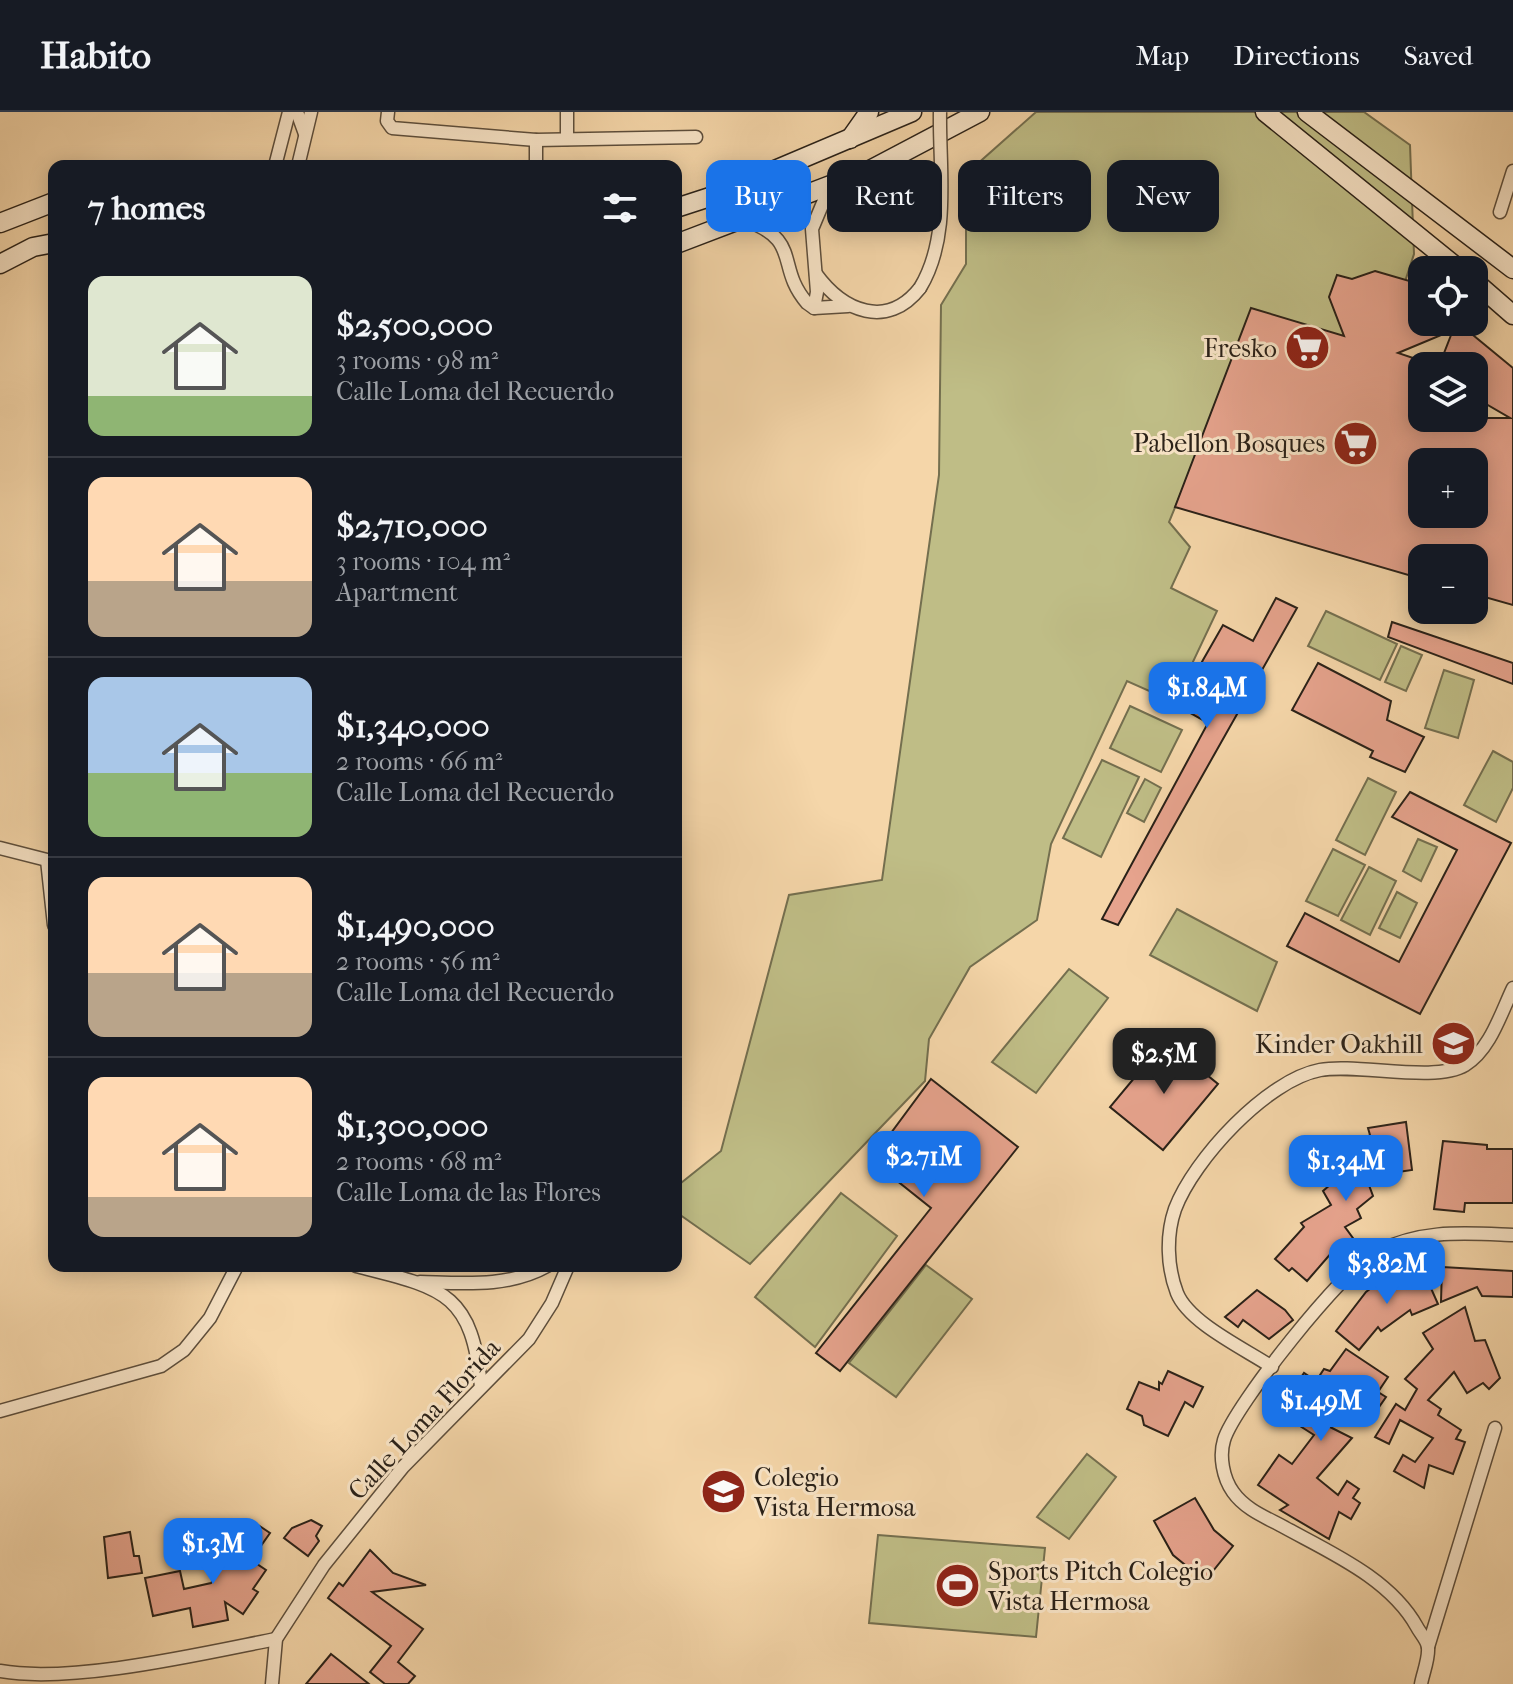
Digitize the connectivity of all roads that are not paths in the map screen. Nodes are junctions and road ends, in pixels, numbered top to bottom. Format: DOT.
graph roads {
  1 [pos="289,112"];
  2 [pos="297,112"];
  3 [pos="311,112"];
  4 [pos="388,112"];
  5 [pos="567,112"];
  6 [pos="869,112"];
  7 [pos="912,112"];
  8 [pos="940,112"];
  9 [pos="980,112"];
  10 [pos="1265,112"];
  11 [pos="1307,112"];
  12 [pos="305,134"];
  13 [pos="696,137"];
  14 [pos="567,139"];
  15 [pos="849,139"];
  16 [pos="536,140"];
  17 [pos="277,160"];
  18 [pos="299,160"];
  19 [pos="536,160"];
  20 [pos="889,160"];
  21 [pos="1513,171"];
  22 [pos="827,193"];
  23 [pos="48,204"];
  24 [pos="682,206"];
  25 [pos="1500,212"];
  26 [pos="0,223"];
  27 [pos="710,232"];
  28 [pos="773,232"];
  29 [pos="682,242"];
  30 [pos="48,244"];
  31 [pos="1443,256"];
  32 [pos="1,262"];
  33 [pos="1513,269"];
  34 [pos="816,274"];
  35 [pos="1488,293"];
  36 [pos="848,306"];
  37 [pos="814,308"];
  38 [pos="1513,315"];
  39 [pos="0,848"];
  40 [pos="48,869"];
  41 [pos="1513,988"];
  42 [pos="1513,1235"];
  43 [pos="234,1272"];
  44 [pos="378,1272"];
  45 [pos="536,1272"];
  46 [pos="565,1272"];
  47 [pos="416,1282"];
  48 [pos="1272,1367"];
  49 [pos="481,1387"];
  50 [pos="0,1411"];
  51 [pos="1495,1428"];
  52 [pos="276,1639"];
  53 [pos="1428,1647"];
  54 [pos="0,1671"];
  55 [pos="272,1684"];
  56 [pos="1421,1684"];
  1 -- 17 [label="street"];
  2 -- 12 [label="street"];
  3 -- 12 [label="street"];
  4 -- 16 [label="street"];
  5 -- 14 [label="street"];
  6 -- 15 [label="main road"];
  7 -- 15 [label="main road"];
  8 -- 36 [label="street, bridge"];
  9 -- 20 [label="main road"];
  10 -- 31 [label="main road"];
  11 -- 33 [label="main road"];
  12 -- 18 [label="street"];
  13 -- 14 [label="street"];
  14 -- 16 [label="street"];
  15 -- 24 [label="main road"];
  16 -- 19 [label="street"];
  21 -- 25 [label="street"];
  22 -- 34 [label="street"];
  23 -- 26 [label="main road"];
  27 -- 29 [label="main road"];
  28 -- 37 [label="street"];
  30 -- 32 [label="main road"];
  34 -- 36 [label="street"];
  34 -- 37 [label="street"];
  35 -- 38 [label="main road"];
  36 -- 37 [label="street"];
  39 -- 40 [label="street"];
  41 -- 48 [label="street"];
  42 -- 48 [label="street"];
  43 -- 50 [label="street"];
  44 -- 47 [label="street"];
  45 -- 47 [label="street"];
  46 -- 49 [label="street, Calle Loma Florida"];
  47 -- 49 [label="street"];
  48 -- 53 [label="street"];
  49 -- 52 [label="street, Calle Loma Florida"];
  51 -- 53 [label="street"];
  52 -- 54 [label="street"];
  52 -- 55 [label="street, Calle Loma Florida"];
  53 -- 56 [label="street"];
}
